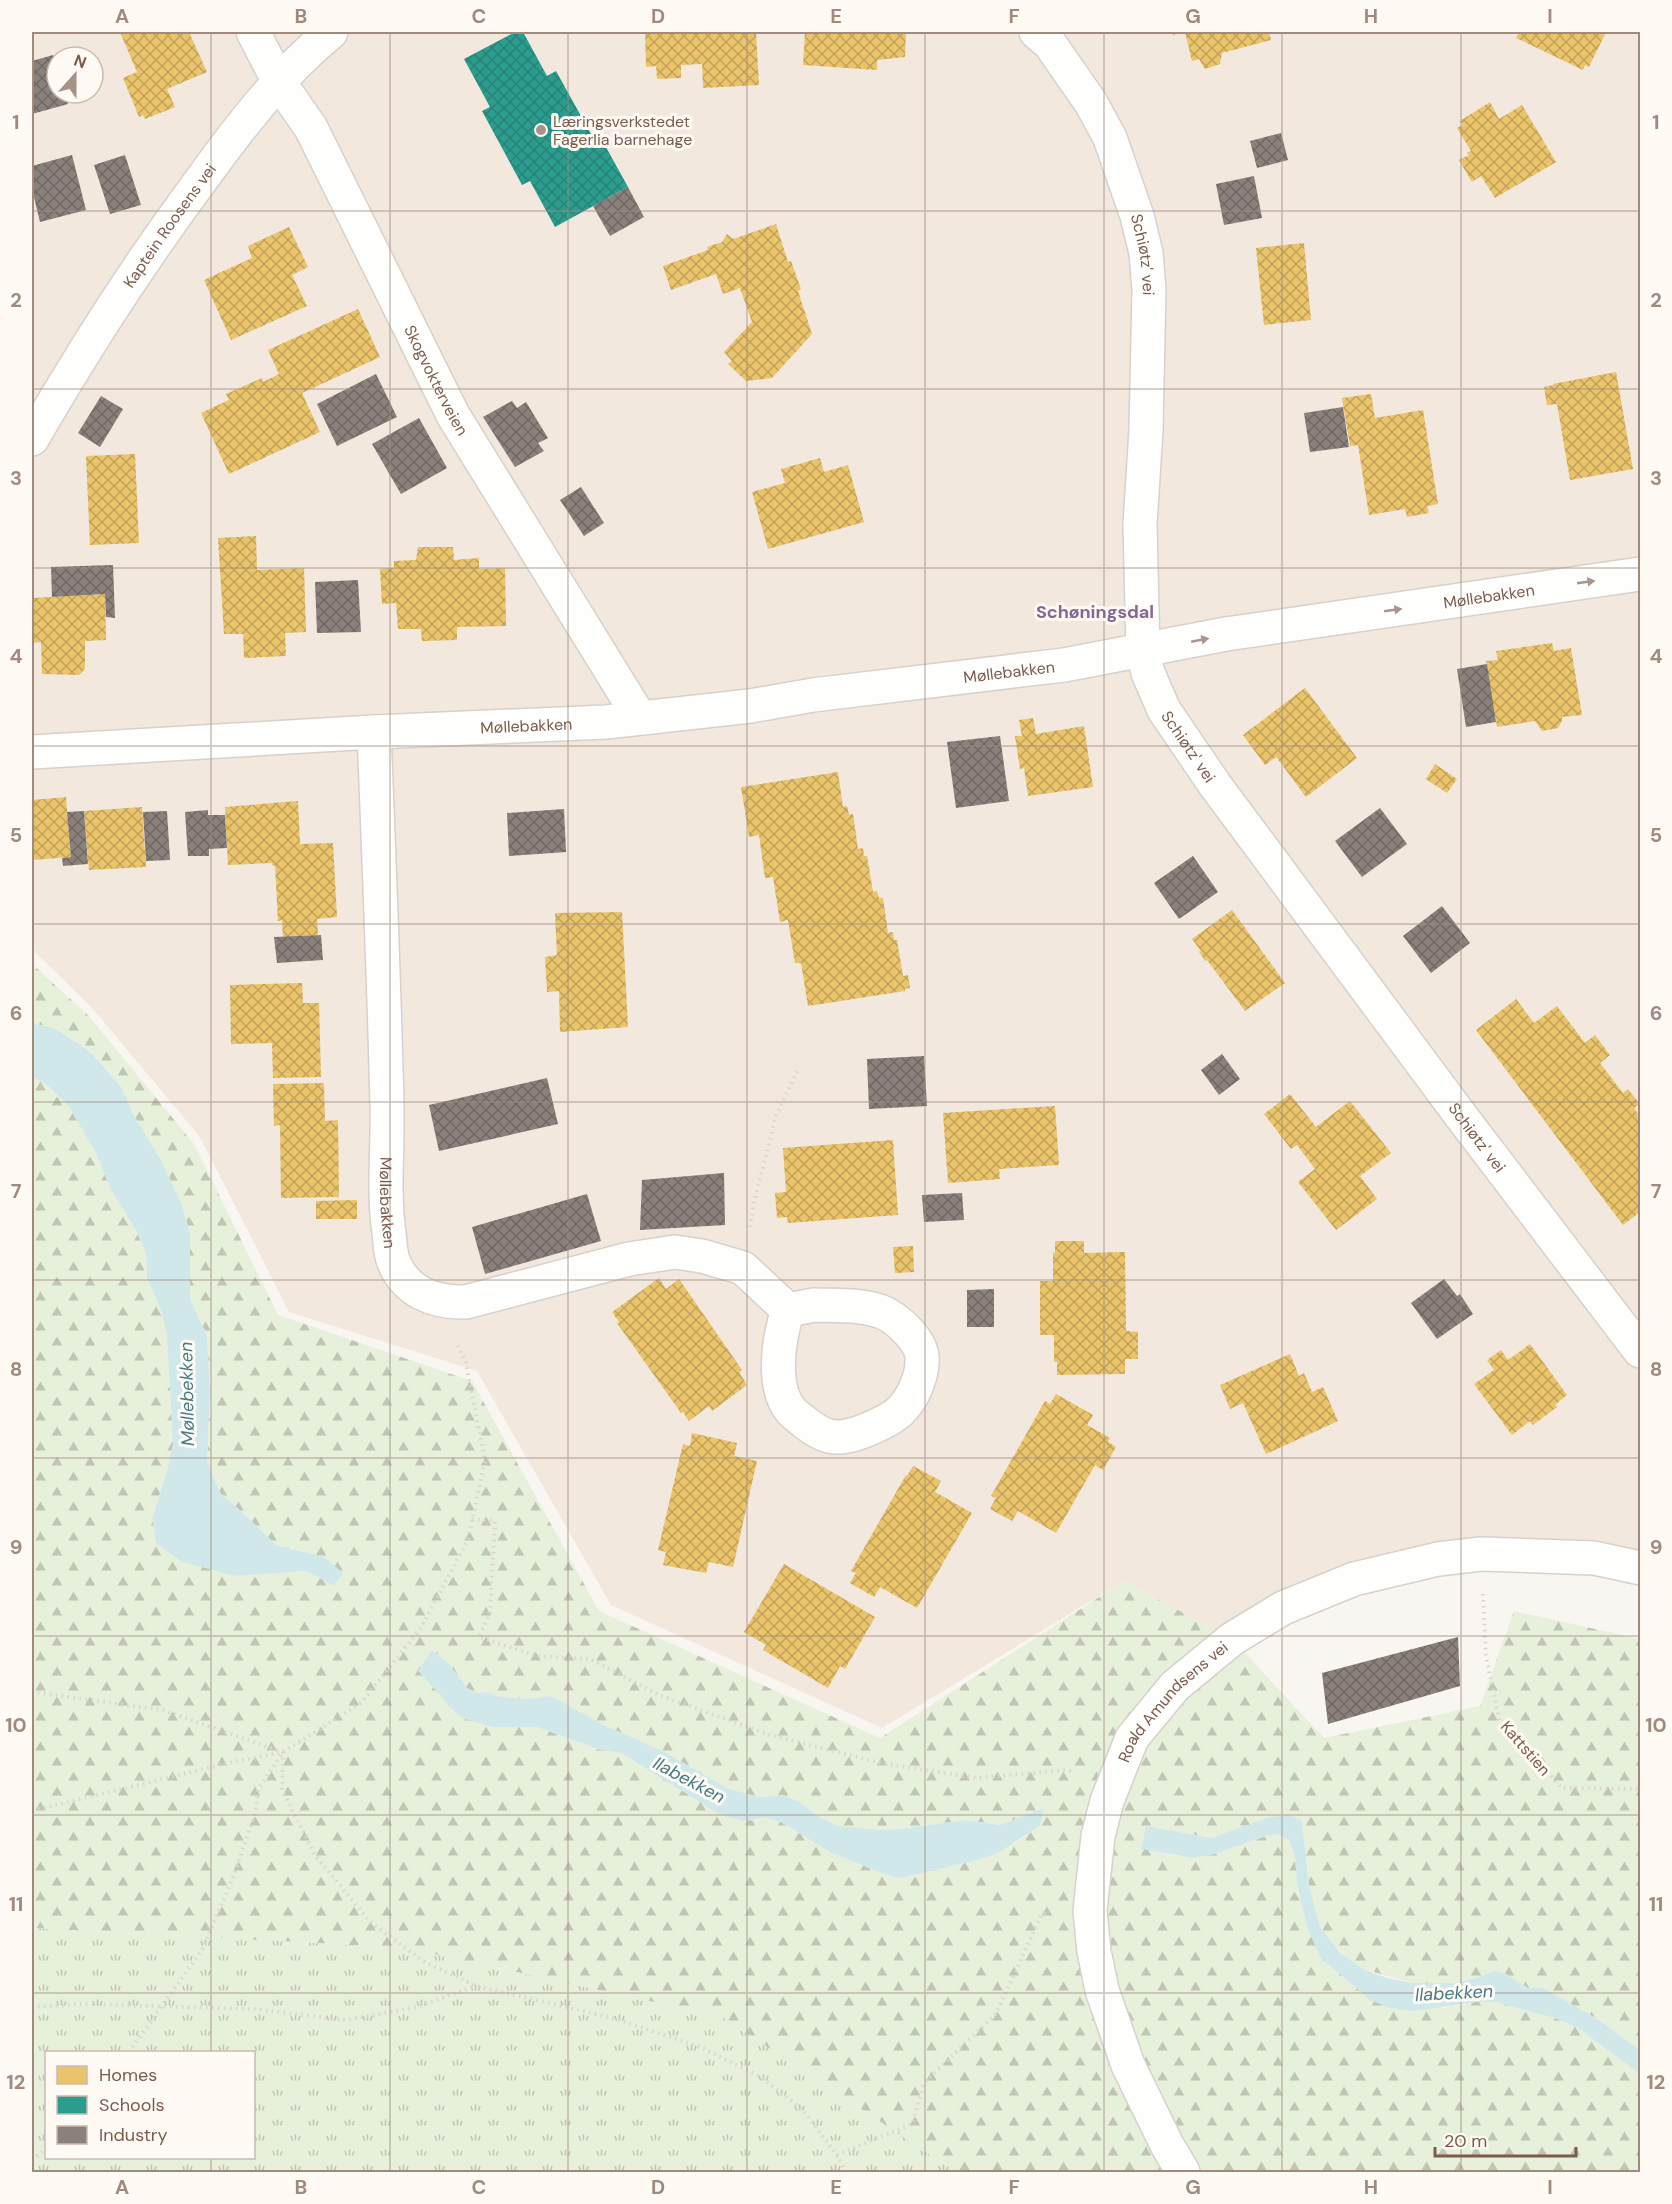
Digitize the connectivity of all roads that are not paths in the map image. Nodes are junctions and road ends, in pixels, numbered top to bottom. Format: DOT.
graph roads {
  1 [pos="253,32"];
  2 [pos="331,32"];
  3 [pos="1036,32"];
  4 [pos="279,82"];
  5 [pos="32,439"];
  6 [pos="1641,574"];
  7 [pos="1143,651"];
  8 [pos="640,718"];
  9 [pos="374,732"];
  10 [pos="32,752"];
  11 [pos="788,1310"];
  12 [pos="1641,1351"];
  13 [pos="1641,1568"];
  14 [pos="1183,2172"];
  1 -- 4 [label="street, Skogvokterveien"];
  2 -- 4 [label="street, Kaptein Roosens vei"];
  3 -- 7 [label="street, Schiøtz' vei"];
  4 -- 5 [label="street, Kaptein Roosens vei"];
  4 -- 8 [label="street, Skogvokterveien"];
  7 -- 6 [label="street, Møllebakken, one-way"];
  7 -- 8 [label="street, Møllebakken"];
  7 -- 12 [label="street, Schiøtz' vei"];
  8 -- 9 [label="street, Møllebakken"];
  9 -- 10 [label="street, Møllebakken"];
  9 -- 11 [label="street, Møllebakken"];
  11 -- 11 [label="street"];
  13 -- 14 [label="street, Roald Amundsens vei"];
}
